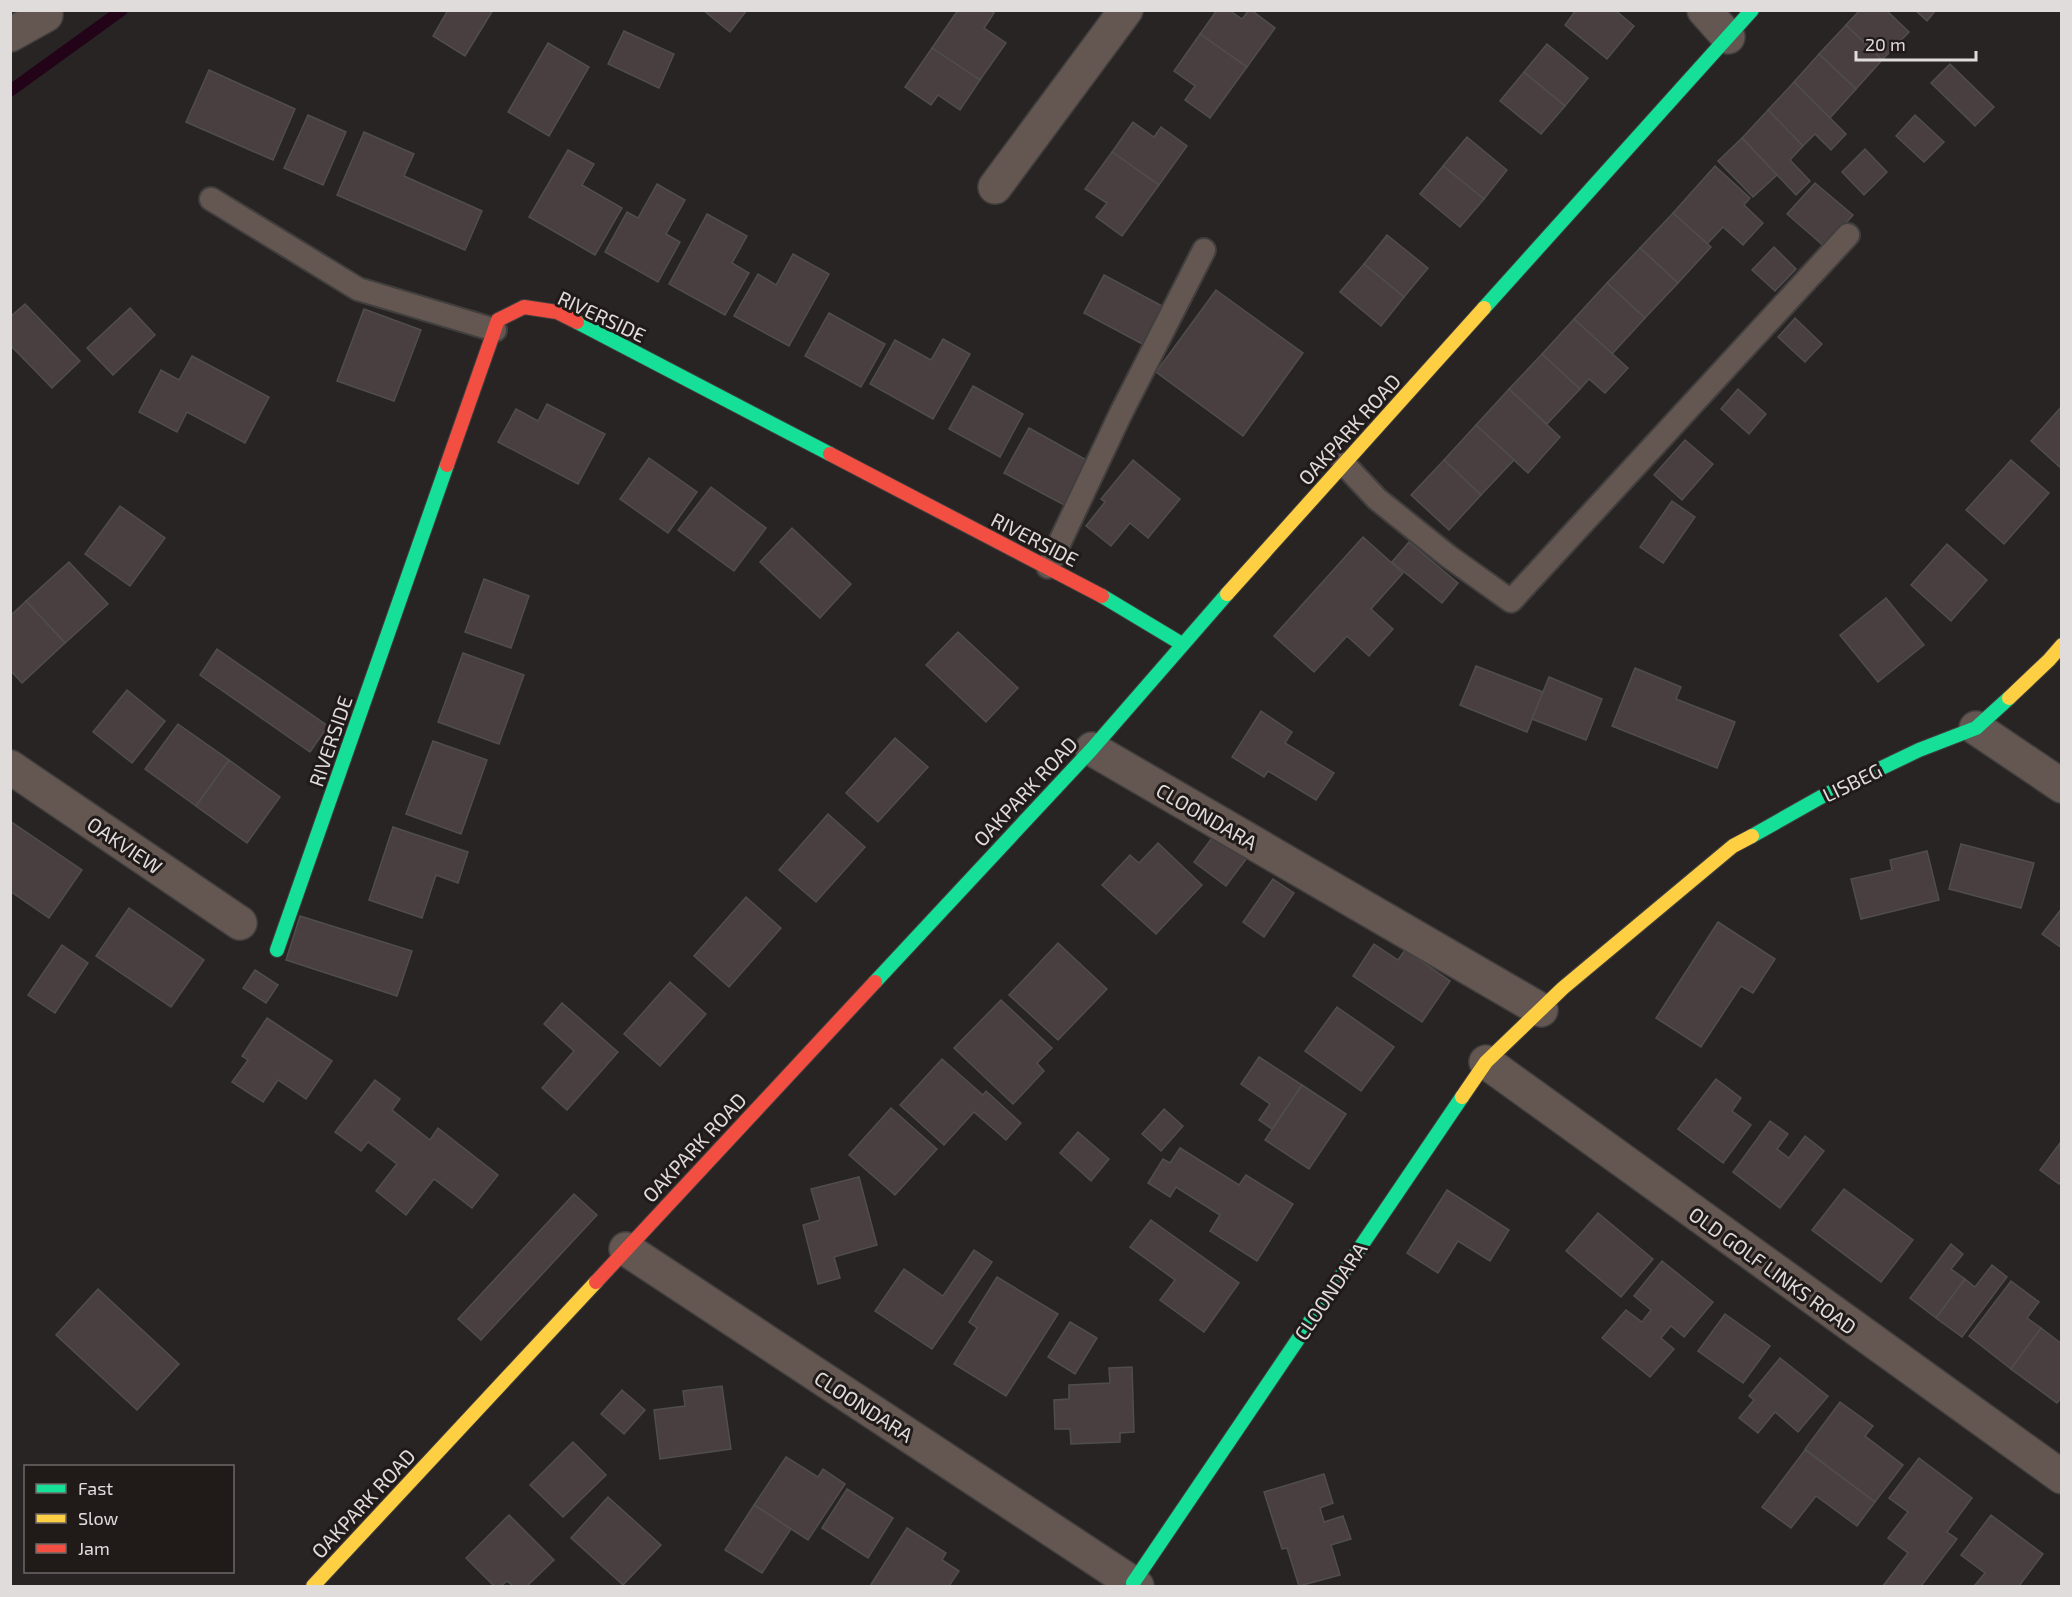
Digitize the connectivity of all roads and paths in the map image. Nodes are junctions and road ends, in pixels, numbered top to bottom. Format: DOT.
graph roads {
  1 [pos="1126,10"];
  2 [pos="1704,10"];
  3 [pos="1752,10"];
  4 [pos="46,15"];
  5 [pos="10,35"];
  6 [pos="1728,37"];
  7 [pos="995,187"];
  8 [pos="211,199"];
  9 [pos="1848,235"];
  10 [pos="1204,250"];
  11 [pos="495,330"];
  12 [pos="1344,464"];
  13 [pos="1048,567"];
  14 [pos="1182,644"];
  15 [pos="2061,645"];
  16 [pos="1976,728"];
  17 [pos="1092,749"];
  18 [pos="10,767"];
  19 [pos="2061,786"];
  20 [pos="1733,846"];
  21 [pos="240,923"];
  22 [pos="277,950"];
  23 [pos="1541,1010"];
  24 [pos="1485,1062"];
  25 [pos="626,1249"];
  26 [pos="2061,1478"];
  27 [pos="1135,1585"];
  28 [pos="313,1587"];
  1 -- 7 [label="street"];
  2 -- 6 [label="street"];
  3 -- 6 [label="street, OAKPARK ROAD"];
  4 -- 5 [label="street"];
  6 -- 12 [label="street, OAKPARK ROAD"];
  8 -- 11 [label="lane"];
  9 -- 12 [label="lane"];
  10 -- 13 [label="lane"];
  11 -- 13 [label="street, RIVERSIDE"];
  11 -- 22 [label="street, RIVERSIDE"];
  12 -- 14 [label="street, OAKPARK ROAD"];
  13 -- 14 [label="street, RIVERSIDE"];
  14 -- 17 [label="street, OAKPARK ROAD"];
  15 -- 16 [label="street, LISBEG"];
  16 -- 19 [label="street"];
  16 -- 20 [label="street, LISBEG"];
  17 -- 23 [label="street, CLOONDARA"];
  17 -- 25 [label="street, OAKPARK ROAD"];
  18 -- 21 [label="street, OAKVIEW"];
  20 -- 23 [label="street, CLOONDARA"];
  23 -- 24 [label="street, CLOONDARA"];
  24 -- 26 [label="street, OLD GOLF LINKS ROAD"];
  24 -- 27 [label="street, CLOONDARA"];
  25 -- 27 [label="street, CLOONDARA"];
  25 -- 28 [label="street, OAKPARK ROAD"];
}
